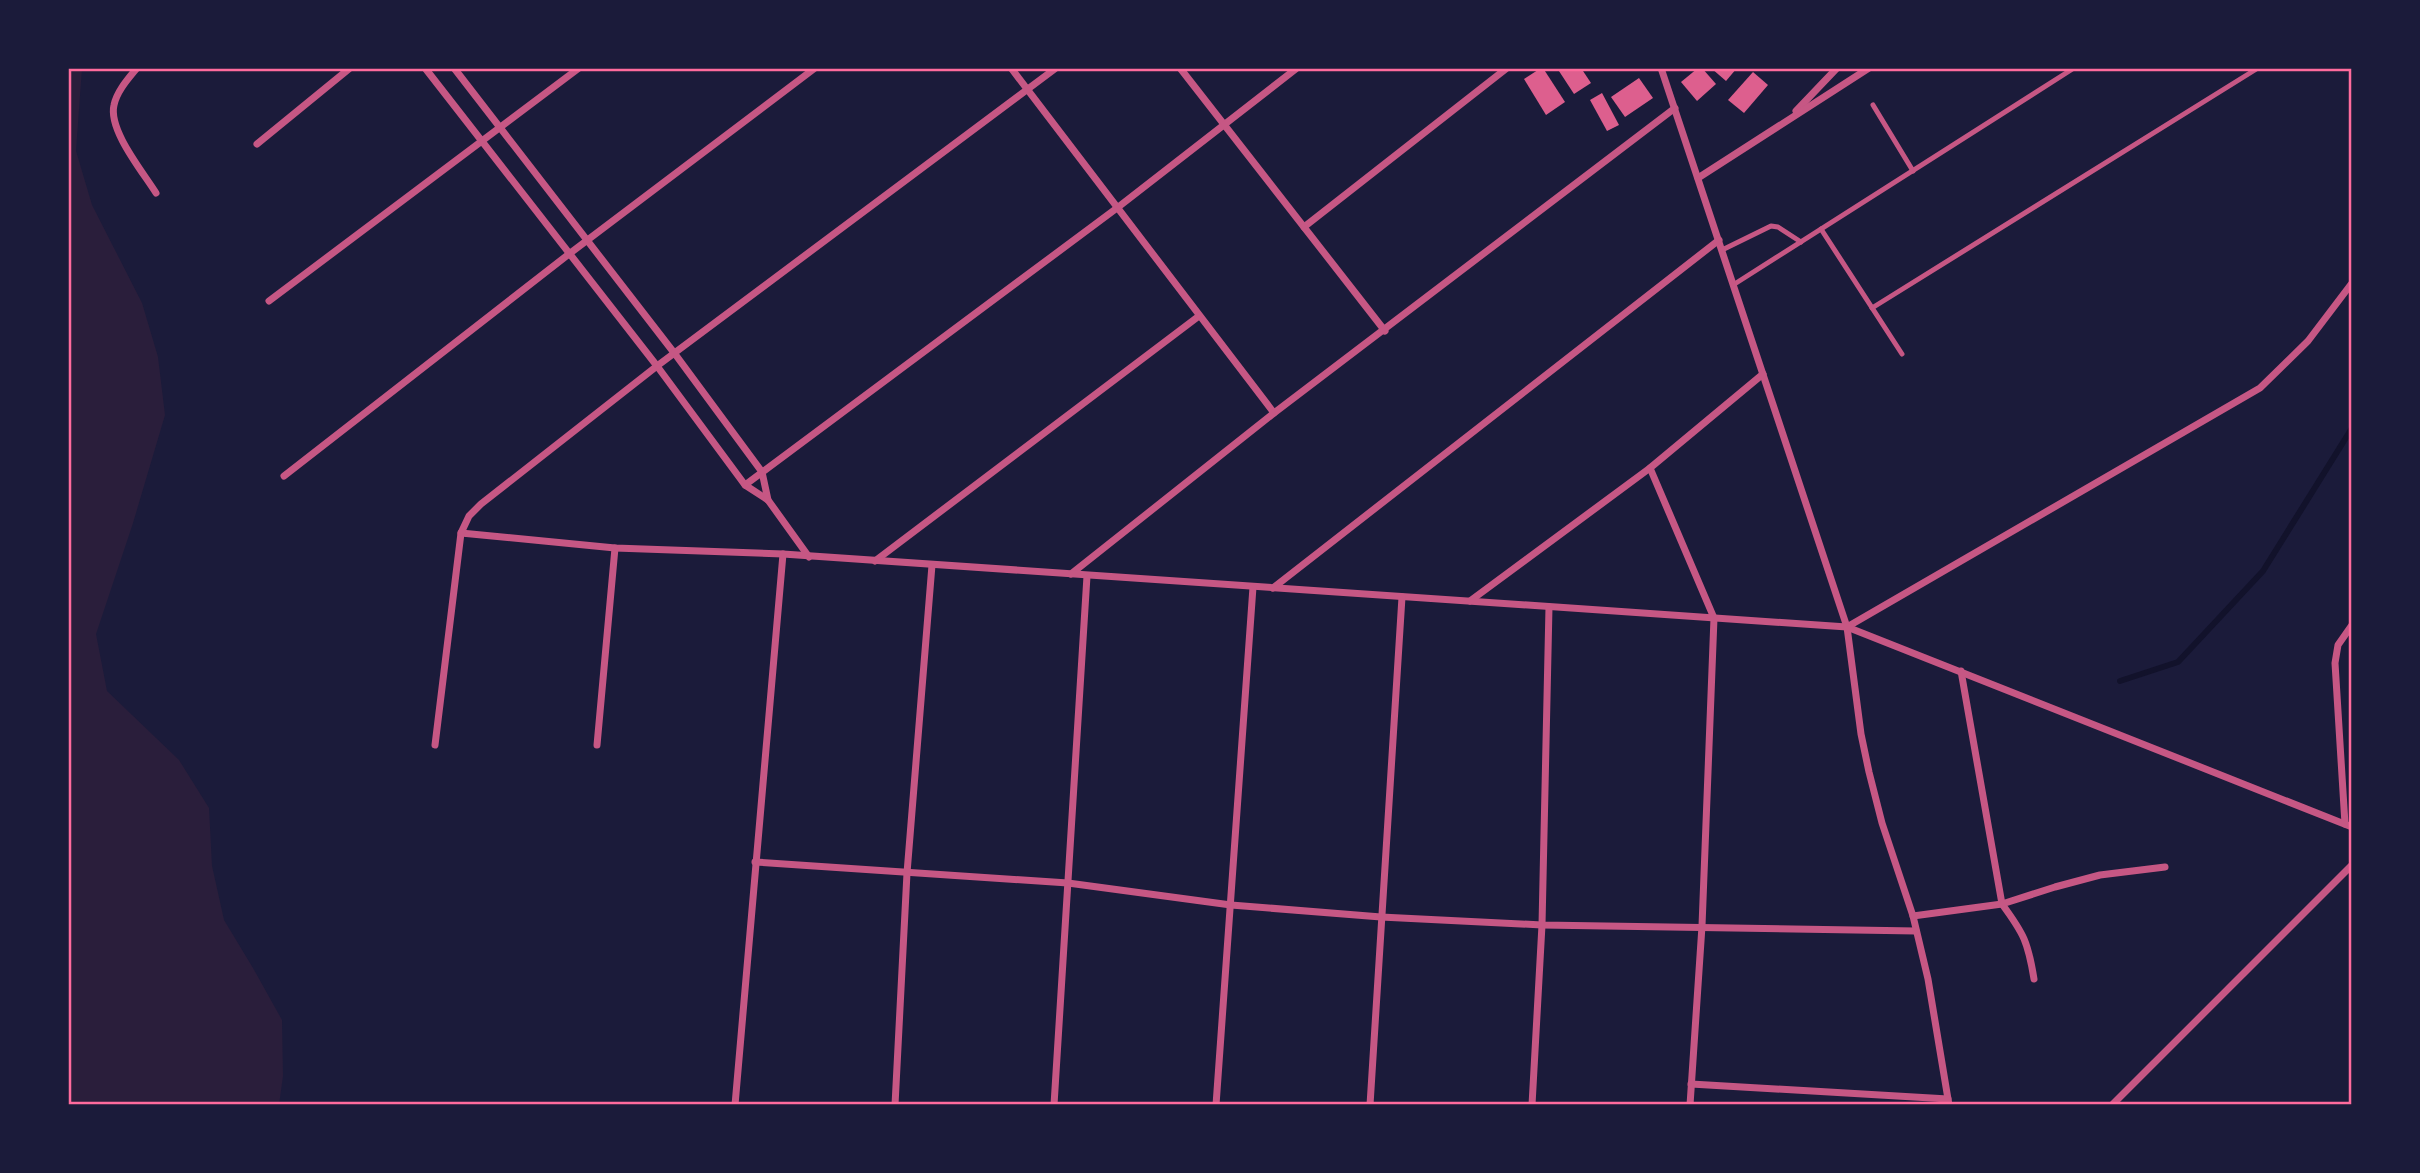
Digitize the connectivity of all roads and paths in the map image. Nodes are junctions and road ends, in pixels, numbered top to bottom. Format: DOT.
graph roads {
  1 [pos="137,68"];
  2 [pos="350,68"];
  3 [pos="425,68"];
  4 [pos="454,68"];
  5 [pos="579,68"];
  6 [pos="815,68"];
  7 [pos="1011,68"];
  8 [pos="1056,68"];
  9 [pos="1180,68"];
  10 [pos="1297,68"];
  11 [pos="1507,68"];
  12 [pos="1661,68"];
  13 [pos="1836,68"];
  14 [pos="1869,68"];
  15 [pos="2074,68"];
  16 [pos="2258,68"];
  17 [pos="1028,90"];
  18 [pos="1873,105"];
  19 [pos="1675,108"];
  20 [pos="1788,119"];
  21 [pos="1225,126"];
  22 [pos="500,127"];
  23 [pos="481,142"];
  24 [pos="257,144"];
  25 [pos="1913,171"];
  26 [pos="1698,178"];
  27 [pos="156,193"];
  28 [pos="1117,208"];
  29 [pos="1304,227"];
  30 [pos="1821,229"];
  31 [pos="587,240"];
  32 [pos="1719,240"];
  33 [pos="1801,242"];
  34 [pos="1722,250"];
  35 [pos="569,254"];
  36 [pos="2352,283"];
  37 [pos="1733,285"];
  38 [pos="269,301"];
  39 [pos="1872,308"];
  40 [pos="1199,316"];
  41 [pos="1385,331"];
  42 [pos="675,354"];
  43 [pos="1902,354"];
  44 [pos="657,366"];
  45 [pos="1763,374"];
  46 [pos="1274,413"];
  47 [pos="1650,468"];
  48 [pos="762,472"];
  49 [pos="284,476"];
  50 [pos="745,485"];
  51 [pos="768,500"];
  52 [pos="461,533"];
  53 [pos="615,548"];
  54 [pos="783,554"];
  55 [pos="809,557"];
  56 [pos="875,561"];
  57 [pos="932,565"];
  58 [pos="1071,574"];
  59 [pos="1087,576"];
  60 [pos="1253,587"];
  61 [pos="1273,588"];
  62 [pos="1402,597"];
  63 [pos="1470,602"];
  64 [pos="1549,607"];
  65 [pos="1714,618"];
  66 [pos="2352,625"];
  67 [pos="1847,627"];
  68 [pos="1961,671"];
  69 [pos="597,745"];
  70 [pos="435,746"];
  71 [pos="2348,826"];
  72 [pos="755,862"];
  73 [pos="2352,865"];
  74 [pos="2165,867"];
  75 [pos="907,873"];
  76 [pos="1068,883"];
  77 [pos="2002,904"];
  78 [pos="1231,905"];
  79 [pos="1913,916"];
  80 [pos="1381,917"];
  81 [pos="1542,925"];
  82 [pos="1702,926"];
  83 [pos="1916,931"];
  84 [pos="2034,979"];
  85 [pos="1690,1084"];
  86 [pos="1948,1102"];
  87 [pos="735,1105"];
  88 [pos="895,1105"];
  89 [pos="1054,1105"];
  90 [pos="1216,1105"];
  91 [pos="1370,1105"];
  92 [pos="1532,1105"];
  93 [pos="1690,1105"];
  94 [pos="2112,1105"];
  1 -- 27 [label="street"];
  2 -- 24 [label="street"];
  3 -- 23 [label="street"];
  4 -- 22 [label="street"];
  5 -- 22 [label="street"];
  6 -- 31 [label="street"];
  7 -- 17 [label="street"];
  8 -- 17 [label="street"];
  9 -- 21 [label="street"];
  10 -- 21 [label="street"];
  11 -- 29 [label="street"];
  12 -- 19 [label="street"];
  13 -- 20 [label="street"];
  14 -- 20 [label="street"];
  15 -- 25 [label="lane"];
  16 -- 39 [label="lane"];
  17 -- 28 [label="street"];
  17 -- 42 [label="street"];
  18 -- 25 [label="lane"];
  19 -- 26 [label="street"];
  19 -- 41 [label="street"];
  20 -- 26 [label="street"];
  21 -- 28 [label="street"];
  21 -- 29 [label="street"];
  22 -- 23 [label="street"];
  22 -- 31 [label="street"];
  23 -- 35 [label="street"];
  23 -- 38 [label="street"];
  25 -- 30 [label="lane"];
  26 -- 32 [label="street"];
  28 -- 40 [label="street"];
  28 -- 48 [label="street"];
  29 -- 41 [label="street"];
  30 -- 33 [label="lane"];
  30 -- 39 [label="lane"];
  31 -- 35 [label="street"];
  31 -- 42 [label="street"];
  32 -- 34 [label="street"];
  32 -- 61 [label="street"];
  33 -- 34 [label="lane"];
  33 -- 37 [label="lane"];
  34 -- 37 [label="street"];
  35 -- 44 [label="street"];
  35 -- 49 [label="street"];
  36 -- 67 [label="street"];
  37 -- 45 [label="street"];
  39 -- 43 [label="lane"];
  40 -- 46 [label="street"];
  40 -- 56 [label="street"];
  41 -- 46 [label="street"];
  42 -- 44 [label="street"];
  42 -- 48 [label="street"];
  44 -- 50 [label="street"];
  44 -- 52 [label="street"];
  45 -- 47 [label="street"];
  45 -- 67 [label="street"];
  46 -- 58 [label="street"];
  47 -- 63 [label="street"];
  47 -- 65 [label="street"];
  48 -- 50 [label="street"];
  48 -- 51 [label="street"];
  50 -- 51 [label="street"];
  51 -- 55 [label="street"];
  52 -- 53 [label="street"];
  52 -- 70 [label="street"];
  53 -- 54 [label="street"];
  53 -- 69 [label="street"];
  54 -- 55 [label="street"];
  54 -- 72 [label="street"];
  55 -- 56 [label="street"];
  56 -- 57 [label="street"];
  57 -- 58 [label="street"];
  57 -- 75 [label="street"];
  58 -- 59 [label="street"];
  59 -- 60 [label="street"];
  59 -- 76 [label="street"];
  60 -- 61 [label="street"];
  60 -- 78 [label="street"];
  61 -- 62 [label="street"];
  62 -- 63 [label="street"];
  62 -- 80 [label="street"];
  63 -- 64 [label="street"];
  64 -- 65 [label="street"];
  64 -- 81 [label="street"];
  65 -- 67 [label="street"];
  65 -- 82 [label="street"];
  66 -- 71 [label="street"];
  67 -- 68 [label="street"];
  67 -- 79 [label="street"];
  68 -- 71 [label="street"];
  68 -- 77 [label="street"];
  72 -- 75 [label="street"];
  72 -- 87 [label="street"];
  73 -- 94 [label="street"];
  74 -- 77 [label="street"];
  75 -- 76 [label="street"];
  75 -- 88 [label="street"];
  76 -- 78 [label="street"];
  76 -- 89 [label="street"];
  77 -- 79 [label="street"];
  77 -- 84 [label="street"];
  78 -- 80 [label="street"];
  78 -- 90 [label="street"];
  79 -- 83 [label="street"];
  80 -- 81 [label="street"];
  80 -- 91 [label="street"];
  81 -- 82 [label="street"];
  81 -- 92 [label="street"];
  82 -- 83 [label="street"];
  82 -- 85 [label="street"];
  83 -- 86 [label="street"];
  85 -- 86 [label="street"];
  85 -- 93 [label="street"];
}
